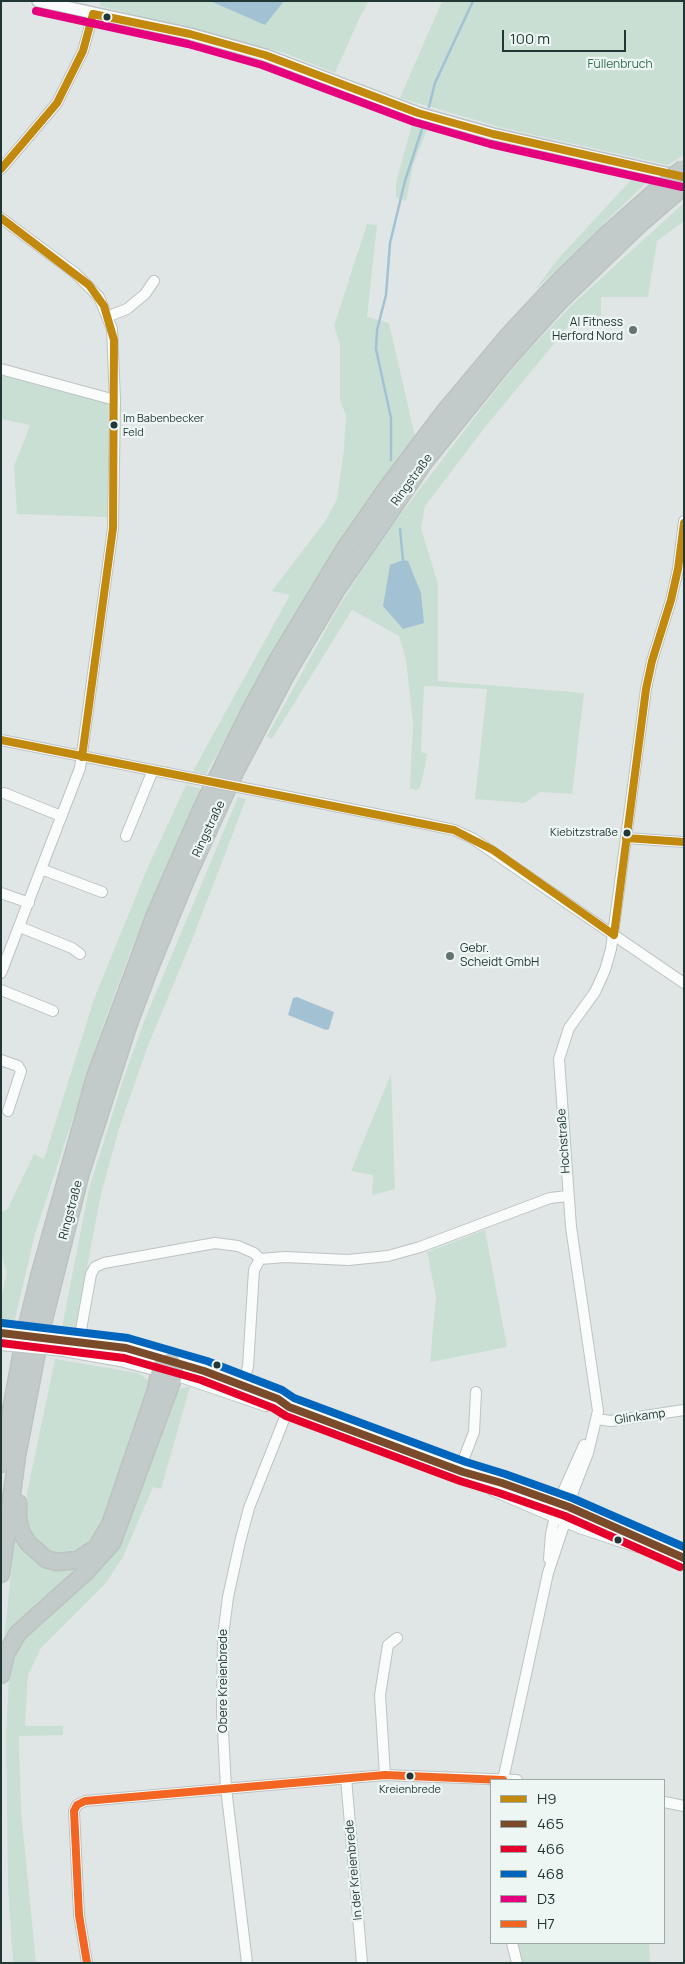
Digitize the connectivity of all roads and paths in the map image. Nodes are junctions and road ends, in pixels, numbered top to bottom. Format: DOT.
graph roads {
  1 [pos="38,1"];
  2 [pos="93,14"];
  3 [pos="1,168"];
  4 [pos="684,168"];
  5 [pos="684,177"];
  6 [pos="684,186"];
  7 [pos="1,218"];
  8 [pos="154,282"];
  9 [pos="109,316"];
  10 [pos="1,369"];
  11 [pos="115,400"];
  12 [pos="684,521"];
  13 [pos="1,740"];
  14 [pos="82,757"];
  15 [pos="153,770"];
  16 [pos="4,793"];
  17 [pos="61,816"];
  18 [pos="126,836"];
  19 [pos="626,838"];
  20 [pos="684,842"];
  21 [pos="41,868"];
  22 [pos="102,892"];
  23 [pos="1,893"];
  24 [pos="29,903"];
  25 [pos="20,927"];
  26 [pos="614,935"];
  27 [pos="80,954"];
  28 [pos="1,973"];
  29 [pos="684,984"];
  30 [pos="1,990"];
  31 [pos="52,1011"];
  32 [pos="1,1060"];
  33 [pos="8,1111"];
  34 [pos="568,1196"];
  35 [pos="260,1259"];
  36 [pos="1,1333"];
  37 [pos="1,1343"];
  38 [pos="70,1343"];
  39 [pos="168,1368"];
  40 [pos="242,1385"];
  41 [pos="476,1392"];
  42 [pos="289,1407"];
  43 [pos="684,1410"];
  44 [pos="24,1416"];
  45 [pos="597,1419"];
  46 [pos="1,1464"];
  47 [pos="461,1471"];
  48 [pos="562,1511"];
  49 [pos="684,1559"];
  50 [pos="1,1574"];
  51 [pos="397,1638"];
  52 [pos="1,1675"];
  53 [pos="385,1775"];
  54 [pos="346,1778"];
  55 [pos="490,1779"];
  56 [pos="503,1779"];
  57 [pos="226,1788"];
  58 [pos="665,1802"];
  59 [pos="684,1806"];
  60 [pos="512,1944"];
  61 [pos="87,1963"];
  62 [pos="247,1963"];
  63 [pos="362,1963"];
  64 [pos="517,1963"];
  1 -- 2 [label="street"];
  2 -- 3 [label="street"];
  2 -- 5 [label="street"];
  4 -- 46 [label="highway, Ringstraße, bridge"];
  6 -- 44 [label="highway, Ringstraße"];
  7 -- 9 [label="street"];
  8 -- 9 [label="street"];
  9 -- 11 [label="street"];
  10 -- 11 [label="street"];
  11 -- 14 [label="street"];
  12 -- 19 [label="street"];
  13 -- 14 [label="street"];
  14 -- 15 [label="street"];
  14 -- 17 [label="street"];
  15 -- 18 [label="street"];
  15 -- 26 [label="street, bridge"];
  16 -- 17 [label="street"];
  17 -- 21 [label="street"];
  19 -- 20 [label="street"];
  19 -- 26 [label="street"];
  21 -- 22 [label="street"];
  21 -- 24 [label="street"];
  23 -- 24 [label="street"];
  24 -- 25 [label="street"];
  25 -- 27 [label="street"];
  25 -- 28 [label="street"];
  26 -- 29 [label="street"];
  26 -- 34 [label="street, Hochstraße"];
  30 -- 31 [label="street"];
  32 -- 33 [label="street"];
  34 -- 35 [label="street"];
  34 -- 45 [label="street, Hochstraße"];
  35 -- 38 [label="street"];
  35 -- 40 [label="street"];
  36 -- 38 [label="main road, bridge"];
  37 -- 38 [label="main road, bridge"];
  38 -- 39 [label="main road"];
  39 -- 40 [label="main road"];
  39 -- 42 [label="main road"];
  39 -- 44 [label="highway"];
  39 -- 52 [label="highway"];
  40 -- 42 [label="main road"];
  41 -- 47 [label="street"];
  42 -- 47 [label="main road"];
  42 -- 57 [label="street, Obere Kreienbrede"];
  43 -- 45 [label="street, Glinkamp"];
  44 -- 50 [label="highway, Ringstraße"];
  45 -- 48 [label="street, Hochstraße"];
  47 -- 48 [label="main road"];
  48 -- 49 [label="main road"];
  48 -- 56 [label="street, Hochstraße"];
  51 -- 53 [label="street"];
  53 -- 54 [label="street"];
  53 -- 55 [label="street"];
  54 -- 57 [label="street"];
  54 -- 63 [label="street, In der Kreienbrede"];
  57 -- 61 [label="street"];
  57 -- 62 [label="street, Obere Kreienbrede"];
  58 -- 59 [label="street"];
  60 -- 64 [label="street"];
}
